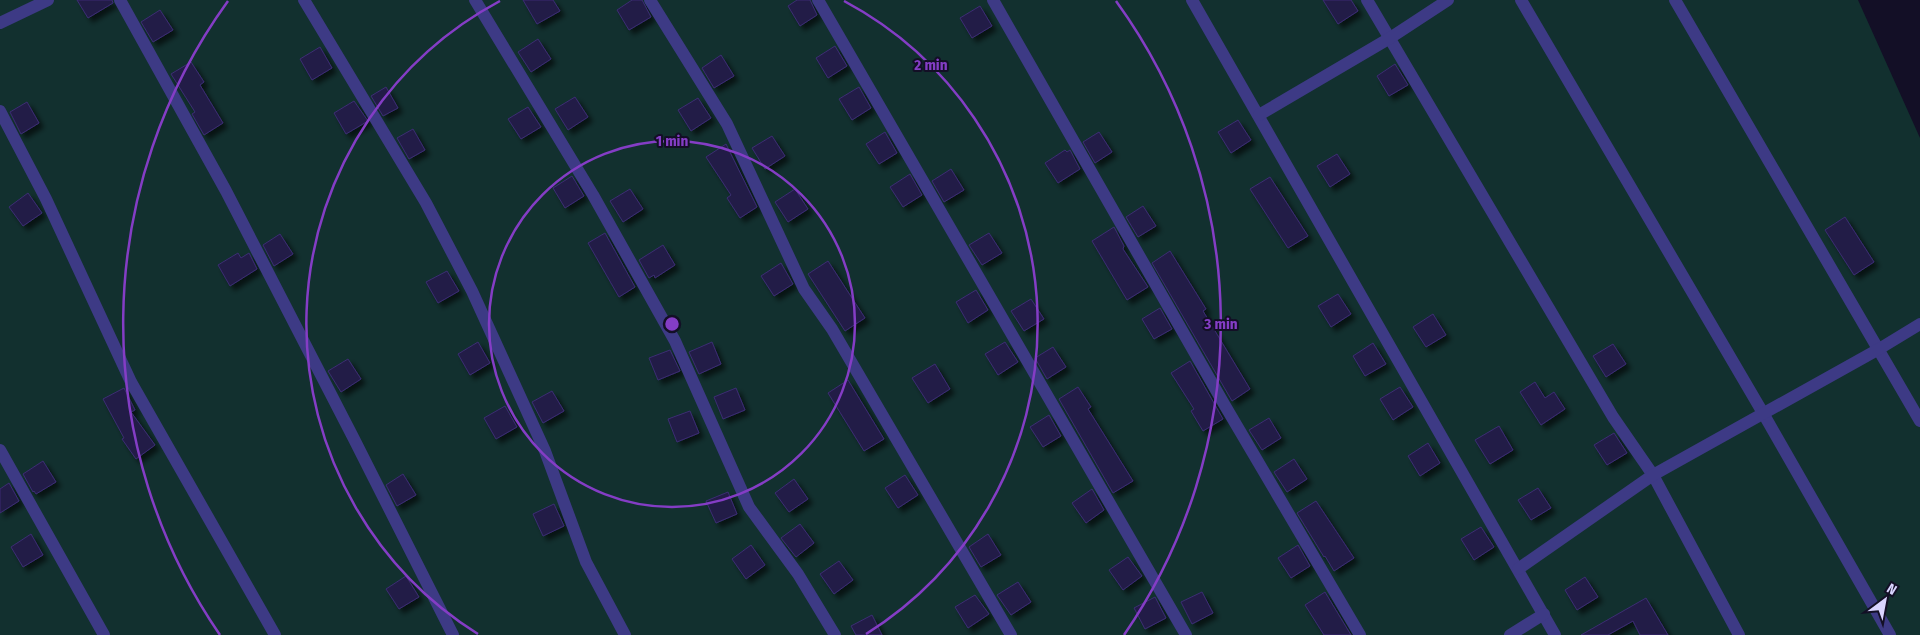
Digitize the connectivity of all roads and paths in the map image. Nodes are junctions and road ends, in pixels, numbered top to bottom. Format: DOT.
graph roads {
  1 [pos="48,0"];
  2 [pos="120,0"];
  3 [pos="304,0"];
  4 [pos="475,0"];
  5 [pos="650,0"];
  6 [pos="818,0"];
  7 [pos="992,0"];
  8 [pos="1192,0"];
  9 [pos="1368,0"];
  10 [pos="1448,0"];
  11 [pos="1521,0"];
  12 [pos="1675,0"];
  13 [pos="0,23"];
  14 [pos="1390,38"];
  15 [pos="0,111"];
  16 [pos="1259,116"];
  17 [pos="1920,324"];
  18 [pos="1879,349"];
  19 [pos="1763,413"];
  20 [pos="1920,422"];
  21 [pos="0,450"];
  22 [pos="1653,475"];
  23 [pos="1518,569"];
  24 [pos="1544,614"];
  25 [pos="104,635"];
  26 [pos="275,635"];
  27 [pos="453,635"];
  28 [pos="624,635"];
  29 [pos="835,635"];
  30 [pos="1011,635"];
  31 [pos="1186,635"];
  32 [pos="1360,635"];
  33 [pos="1510,635"];
  34 [pos="1555,635"];
  35 [pos="1739,635"];
  36 [pos="1890,635"];
  1 -- 13 [label="street"];
  2 -- 27 [label="street"];
  3 -- 28 [label="street"];
  4 -- 29 [label="street"];
  5 -- 30 [label="street"];
  6 -- 31 [label="street"];
  7 -- 32 [label="street"];
  8 -- 16 [label="street"];
  9 -- 14 [label="street"];
  10 -- 14 [label="street"];
  11 -- 19 [label="street"];
  12 -- 18 [label="street"];
  14 -- 16 [label="street"];
  14 -- 22 [label="street"];
  15 -- 26 [label="street"];
  16 -- 23 [label="street"];
  17 -- 18 [label="street"];
  18 -- 19 [label="street"];
  18 -- 20 [label="street"];
  19 -- 22 [label="street"];
  19 -- 36 [label="street"];
  21 -- 25 [label="street"];
  22 -- 23 [label="street"];
  22 -- 35 [label="street"];
  23 -- 24 [label="street"];
  24 -- 33 [label="street"];
  24 -- 34 [label="street"];
}
